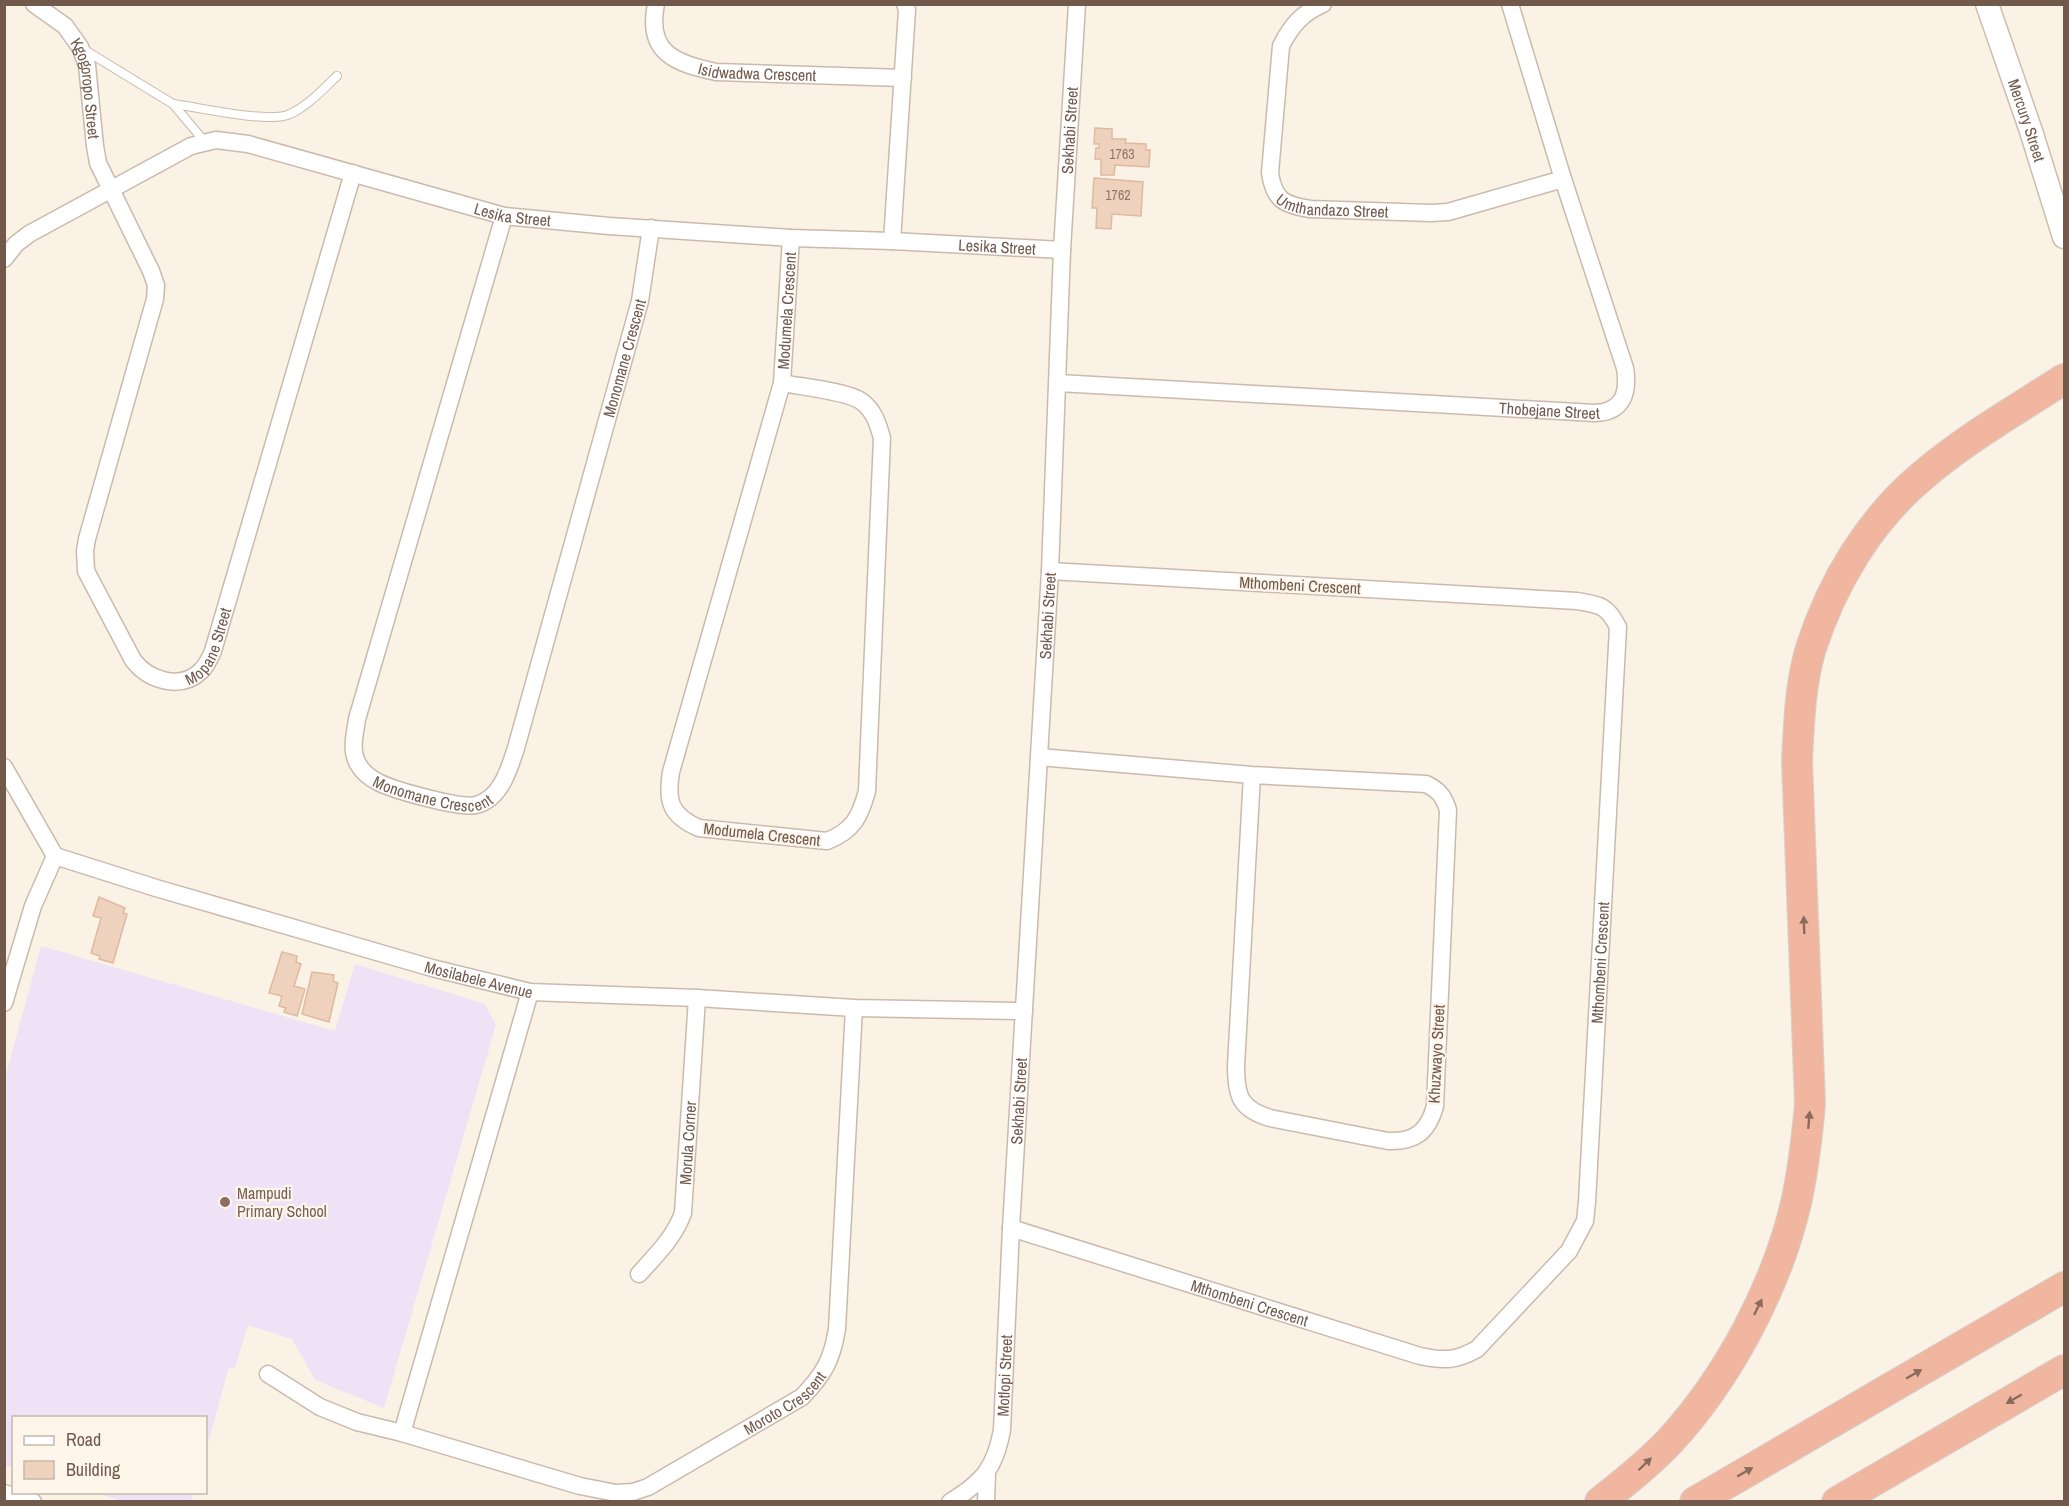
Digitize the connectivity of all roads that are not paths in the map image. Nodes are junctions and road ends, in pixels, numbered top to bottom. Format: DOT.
graph roads {
  1 [pos="34,4"];
  2 [pos="656,4"];
  3 [pos="905,4"];
  4 [pos="1077,4"];
  5 [pos="1323,4"];
  6 [pos="1510,4"];
  7 [pos="1987,4"];
  8 [pos="80,47"];
  9 [pos="337,76"];
  10 [pos="903,78"];
  11 [pos="174,104"];
  12 [pos="205,142"];
  13 [pos="353,173"];
  14 [pos="1563,179"];
  15 [pos="111,190"];
  16 [pos="504,216"];
  17 [pos="651,228"];
  18 [pos="2064,237"];
  19 [pos="791,238"];
  20 [pos="892,240"];
  21 [pos="1062,250"];
  22 [pos="4,259"];
  23 [pos="2064,379"];
  24 [pos="782,383"];
  25 [pos="1058,383"];
  26 [pos="1050,571"];
  27 [pos="1039,757"];
  28 [pos="4,766"];
  29 [pos="1252,775"];
  30 [pos="55,856"];
  31 [pos="530,992"];
  32 [pos="697,998"];
  33 [pos="4,1003"];
  34 [pos="854,1008"];
  35 [pos="1023,1011"];
  36 [pos="1011,1228"];
  37 [pos="639,1274"];
  38 [pos="2064,1287"];
  39 [pos="2064,1370"];
  40 [pos="268,1374"];
  41 [pos="402,1433"];
  42 [pos="987,1473"];
  43 [pos="4,1493"];
  44 [pos="33,1502"];
  45 [pos="950,1502"];
  46 [pos="986,1502"];
  47 [pos="1600,1502"];
  48 [pos="1695,1502"];
  49 [pos="1837,1502"];
  1 -- 8 [label="street, Kgogoropo Street"];
  2 -- 10 [label="street, Isidwadwa Crescent"];
  3 -- 10 [label="street"];
  4 -- 21 [label="street, Sekhabi Street"];
  5 -- 14 [label="street, Umthandazo Street"];
  6 -- 14 [label="street, Thobejane Street"];
  7 -- 18 [label="main road, Mercury Street"];
  8 -- 11 [label="lane"];
  8 -- 15 [label="street, Kgogoropo Street"];
  9 -- 11 [label="lane"];
  10 -- 20 [label="street"];
  11 -- 12 [label="lane"];
  12 -- 13 [label="street, Lesika Street"];
  12 -- 15 [label="street, Lesika Street"];
  13 -- 15 [label="street, Mopane Street"];
  13 -- 16 [label="street, Lesika Street"];
  14 -- 25 [label="street, Thobejane Street"];
  15 -- 22 [label="street, Lesika Street"];
  16 -- 17 [label="street, Lesika Street"];
  16 -- 17 [label="street, Monomane Crescent"];
  17 -- 19 [label="street, Lesika Street"];
  19 -- 20 [label="street, Lesika Street"];
  19 -- 24 [label="street, Modumela Crescent"];
  20 -- 21 [label="street, Lesika Street"];
  21 -- 25 [label="street, Sekhabi Street"];
  47 -- 23 [label="highway, one-way"];
  24 -- 24 [label="street, Modumela Crescent"];
  25 -- 26 [label="street, Sekhabi Street"];
  26 -- 27 [label="street, Sekhabi Street"];
  26 -- 36 [label="street, Mthombeni Crescent"];
  27 -- 29 [label="street, Khuzwayo Street"];
  27 -- 35 [label="street, Sekhabi Street"];
  28 -- 30 [label="street"];
  29 -- 29 [label="street, Khuzwayo Street"];
  30 -- 31 [label="street, Mosilabele Avenue"];
  30 -- 33 [label="street"];
  31 -- 32 [label="street, Mosilabele Avenue"];
  31 -- 41 [label="street"];
  32 -- 34 [label="street, Mosilabele Avenue"];
  32 -- 37 [label="street, Morula Corner"];
  34 -- 35 [label="street, Mosilabele Avenue"];
  34 -- 41 [label="street, Moroto Crescent"];
  35 -- 36 [label="street, Sekhabi Street"];
  36 -- 42 [label="street, Motlopi Street"];
  48 -- 38 [label="highway, one-way"];
  39 -- 49 [label="highway, one-way"];
  40 -- 41 [label="street, Moroto Crescent"];
  42 -- 45 [label="street, Motlopi Street"];
  42 -- 46 [label="street"];
  43 -- 44 [label="street"];
}
